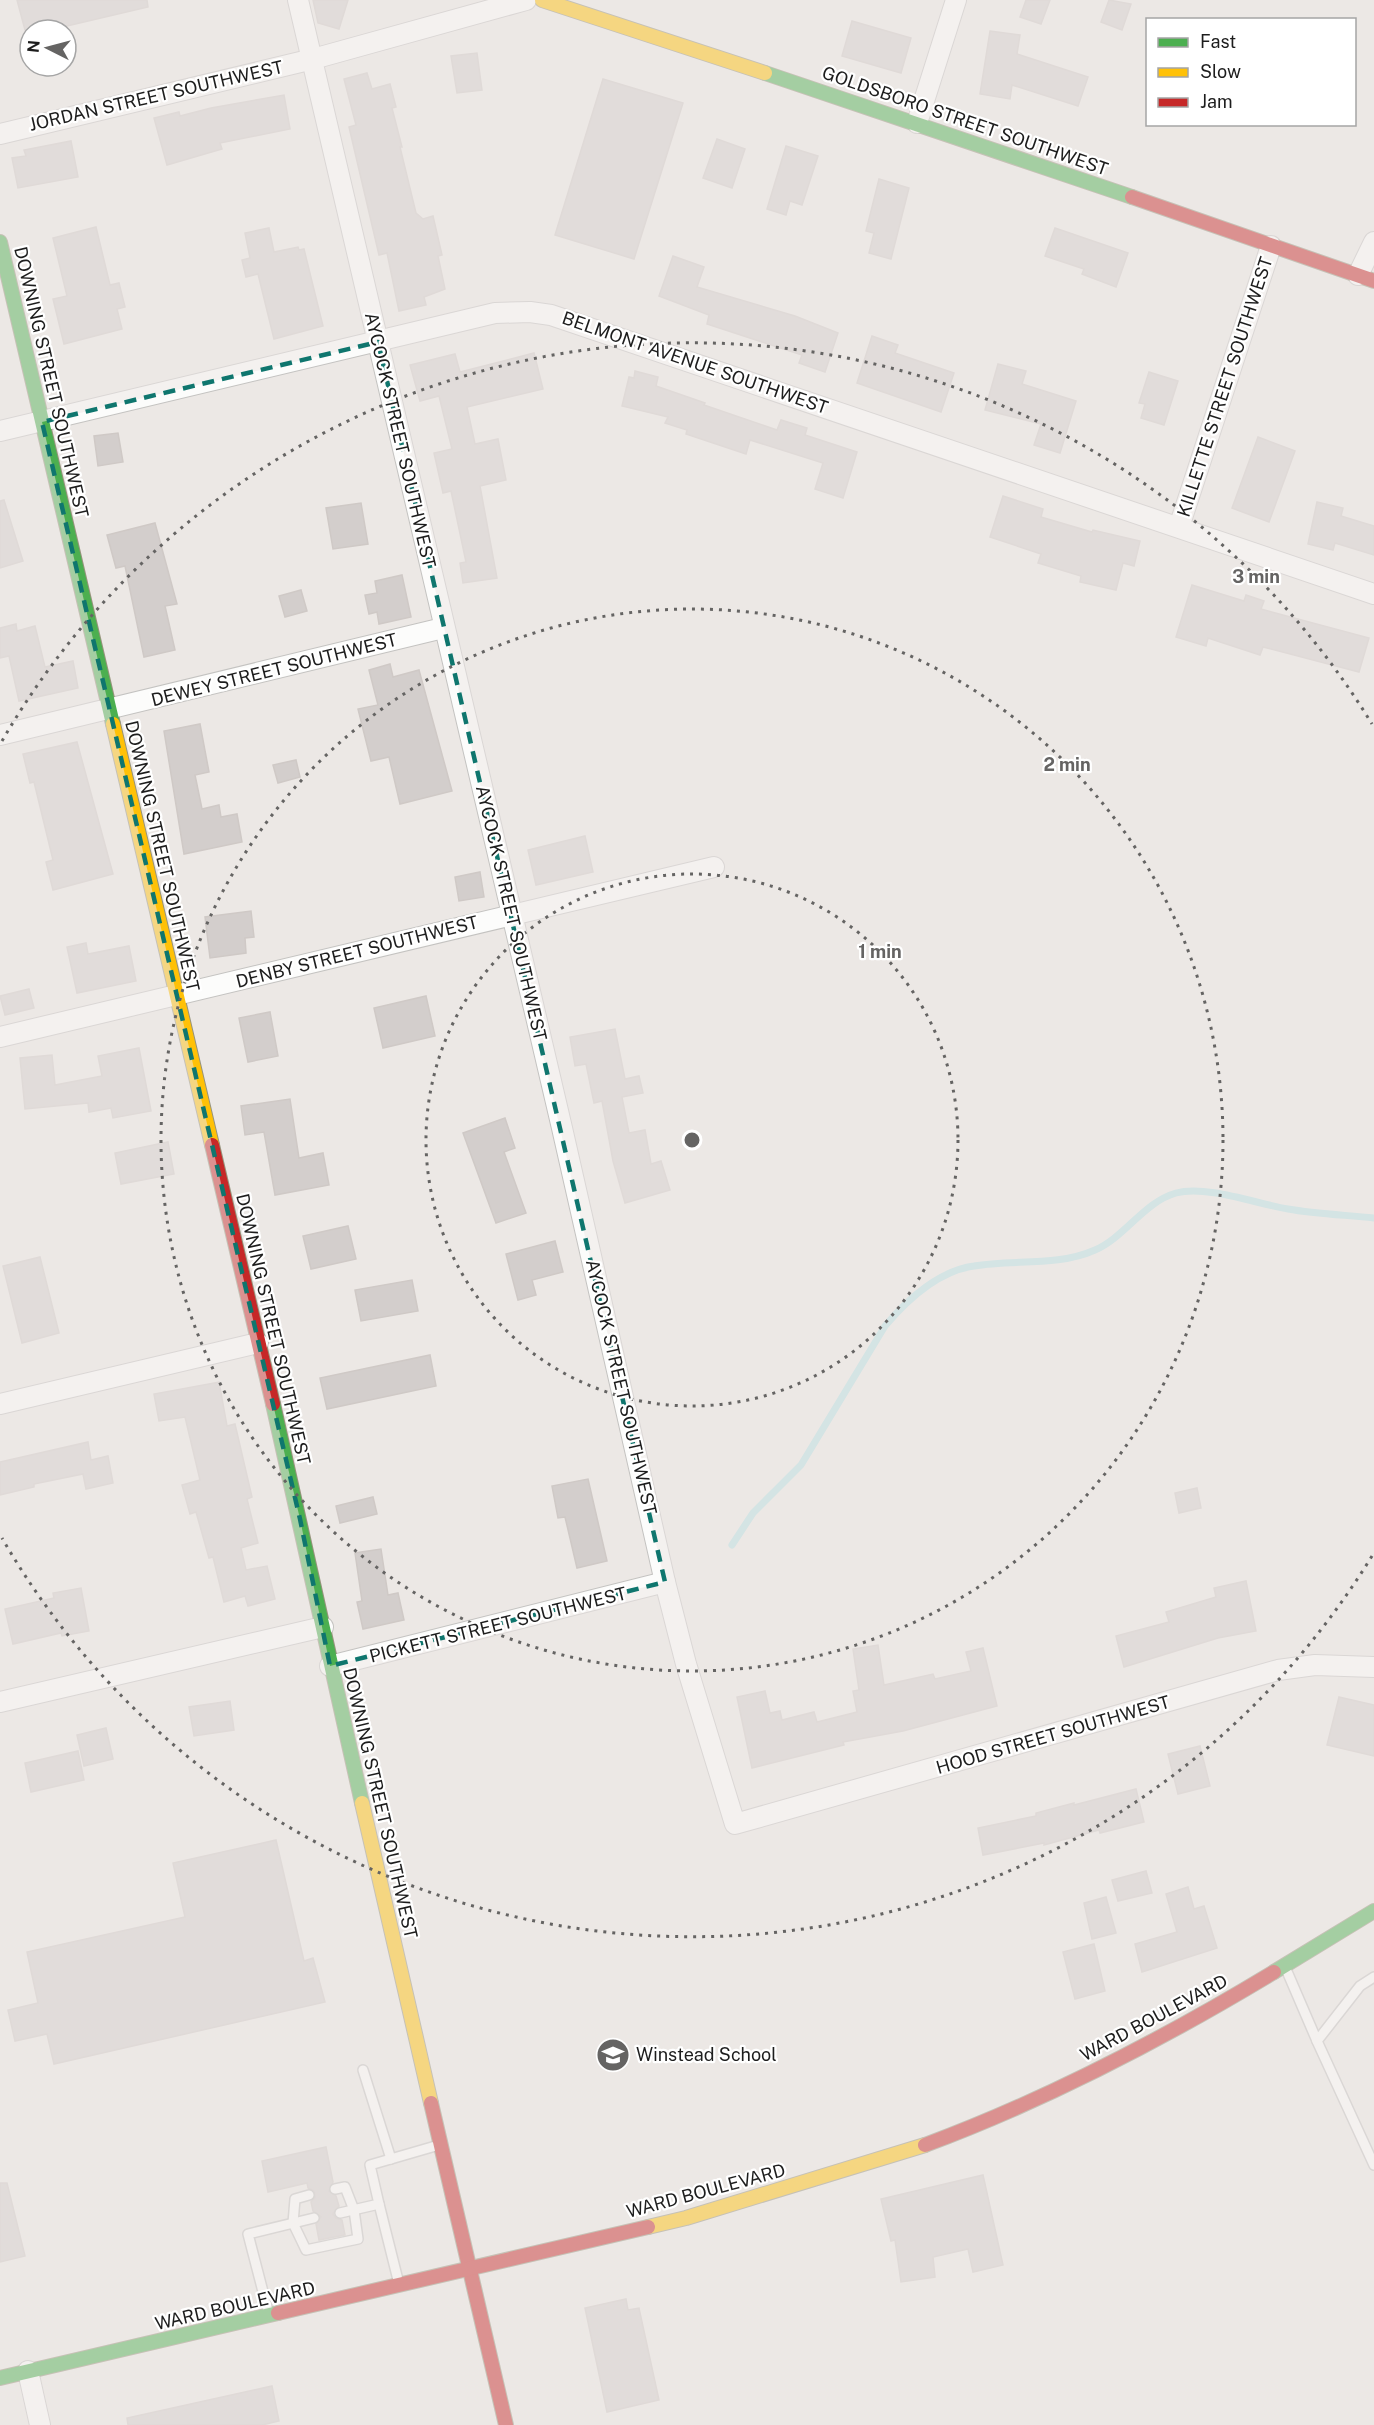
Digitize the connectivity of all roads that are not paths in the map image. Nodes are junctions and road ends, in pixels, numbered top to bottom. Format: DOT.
graph roads {
  1 [pos="298,0"];
  2 [pos="526,0"];
  3 [pos="542,0"];
  4 [pos="956,0"];
  5 [pos="591,7"];
  6 [pos="313,59"];
  7 [pos="917,123"];
  8 [pos="0,134"];
  9 [pos="0,242"];
  10 [pos="1374,242"];
  11 [pos="1271,246"];
  12 [pos="1366,278"];
  13 [pos="378,342"];
  14 [pos="42,422"];
  15 [pos="0,431"];
  16 [pos="1179,527"];
  17 [pos="1374,594"];
  18 [pos="444,628"];
  19 [pos="110,710"];
  20 [pos="0,735"];
  21 [pos="714,867"];
  22 [pos="511,914"];
  23 [pos="177,996"];
  24 [pos="0,1037"];
  25 [pos="258,1343"];
  26 [pos="0,1404"];
  27 [pos="665,1582"];
  28 [pos="323,1627"];
  29 [pos="330,1666"];
  30 [pos="1374,1666"];
  31 [pos="0,1702"];
  32 [pos="735,1824"];
  33 [pos="1374,1911"];
  34 [pos="1284,1966"];
  35 [pos="1374,1977"];
  36 [pos="1317,2041"];
  37 [pos="363,2070"];
  38 [pos="441,2145"];
  39 [pos="391,2159"];
  40 [pos="1374,2165"];
  41 [pos="335,2189"];
  42 [pos="309,2195"];
  43 [pos="379,2204"];
  44 [pos="354,2210"];
  45 [pos="340,2213"];
  46 [pos="314,2218"];
  47 [pos="293,2223"];
  48 [pos="471,2270"];
  49 [pos="399,2286"];
  50 [pos="269,2316"];
  51 [pos="28,2372"];
  52 [pos="0,2378"];
  53 [pos="40,2425"];
  54 [pos="506,2425"];
  1 -- 6 [label="street, AYCOCK STREET SOUTHWEST"];
  2 -- 6 [label="street, JORDAN STREET SOUTHWEST"];
  3 -- 5 [label="street, GOLDSBORO STREET SOUTHWEST"];
  4 -- 7 [label="street"];
  5 -- 7 [label="street, GOLDSBORO STREET SOUTHWEST"];
  6 -- 8 [label="street, JORDAN STREET SOUTHWEST"];
  6 -- 13 [label="street, AYCOCK STREET SOUTHWEST"];
  7 -- 11 [label="street, GOLDSBORO STREET SOUTHWEST"];
  9 -- 14 [label="street, DOWNING STREET SOUTHWEST"];
  10 -- 12 [label="street"];
  11 -- 12 [label="street, GOLDSBORO STREET SOUTHWEST"];
  11 -- 16 [label="street, KILLETTE STREET SOUTHWEST"];
  13 -- 14 [label="street, BELMONT AVENUE SOUTHWEST"];
  13 -- 16 [label="street, BELMONT AVENUE SOUTHWEST"];
  13 -- 18 [label="street, AYCOCK STREET SOUTHWEST"];
  14 -- 15 [label="street, BELMONT AVENUE SOUTHWEST"];
  14 -- 19 [label="street, DOWNING STREET SOUTHWEST"];
  16 -- 17 [label="street, BELMONT AVENUE SOUTHWEST"];
  18 -- 19 [label="street, DEWEY STREET SOUTHWEST"];
  18 -- 22 [label="street, AYCOCK STREET SOUTHWEST"];
  19 -- 20 [label="street, DEWEY STREET SOUTHWEST"];
  19 -- 23 [label="street, DOWNING STREET SOUTHWEST"];
  21 -- 22 [label="street, DENBY STREET SOUTHWEST"];
  22 -- 23 [label="street, DENBY STREET SOUTHWEST"];
  22 -- 27 [label="street, AYCOCK STREET SOUTHWEST"];
  23 -- 24 [label="street, DENBY STREET SOUTHWEST"];
  23 -- 25 [label="street, DOWNING STREET SOUTHWEST"];
  25 -- 26 [label="street"];
  25 -- 28 [label="street, DOWNING STREET SOUTHWEST"];
  27 -- 29 [label="street, PICKETT STREET SOUTHWEST"];
  27 -- 32 [label="street, AYCOCK STREET SOUTHWEST"];
  28 -- 29 [label="street, DOWNING STREET SOUTHWEST"];
  28 -- 31 [label="street"];
  29 -- 38 [label="street, DOWNING STREET SOUTHWEST"];
  30 -- 32 [label="street, HOOD STREET SOUTHWEST"];
  33 -- 34 [label="street, WARD BOULEVARD"];
  34 -- 36 [label="lane"];
  34 -- 48 [label="street, WARD BOULEVARD"];
  35 -- 36 [label="lane"];
  36 -- 40 [label="lane"];
  37 -- 39 [label="lane"];
  38 -- 39 [label="lane"];
  38 -- 48 [label="street, DOWNING STREET SOUTHWEST"];
  39 -- 43 [label="lane"];
  41 -- 44 [label="lane"];
  42 -- 47 [label="lane"];
  43 -- 44 [label="lane"];
  43 -- 49 [label="lane"];
  44 -- 45 [label="lane"];
  44 -- 47 [label="lane"];
  46 -- 47 [label="lane"];
  47 -- 50 [label="lane"];
  48 -- 49 [label="street, WARD BOULEVARD"];
  48 -- 54 [label="street, DOWNING STREET SOUTHWEST"];
  49 -- 50 [label="street, WARD BOULEVARD"];
  50 -- 51 [label="street, WARD BOULEVARD"];
  51 -- 52 [label="street, WARD BOULEVARD"];
  51 -- 53 [label="street"];
}
